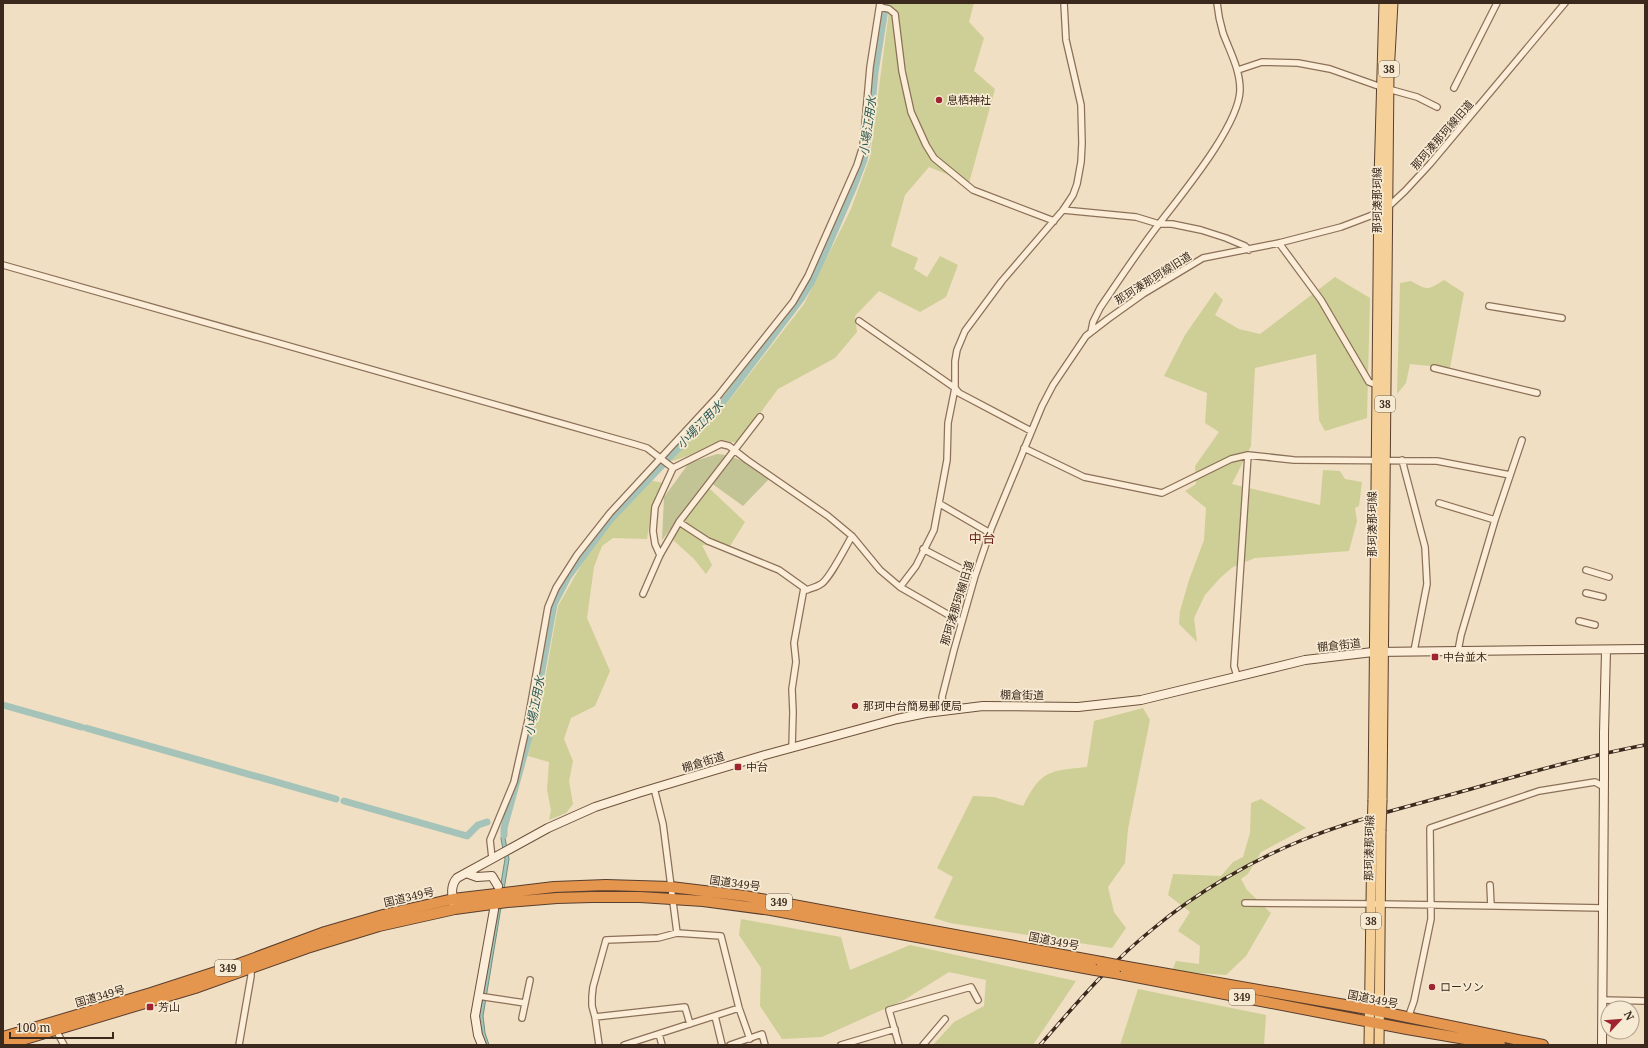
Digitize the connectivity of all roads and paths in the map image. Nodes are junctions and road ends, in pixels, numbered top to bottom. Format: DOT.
graph roads {
  1 [pos="1064,3"];
  2 [pos="1217,3"];
  3 [pos="1384,3"];
  4 [pos="1393,3"];
  5 [pos="1498,3"];
  6 [pos="1565,3"];
  7 [pos="883,7"];
  8 [pos="1238,70"];
  9 [pos="1385,88"];
  10 [pos="1454,88"];
  11 [pos="1438,107"];
  12 [pos="1389,206"];
  13 [pos="1064,210"];
  14 [pos="1379,212"];
  15 [pos="1054,221"];
  16 [pos="1159,224"];
  17 [pos="1279,243"];
  18 [pos="1249,250"];
  19 [pos="3,265"];
  20 [pos="1489,306"];
  21 [pos="1562,318"];
  22 [pos="859,321"];
  23 [pos="1091,332"];
  24 [pos="1434,368"];
  25 [pos="1377,386"];
  26 [pos="955,388"];
  27 [pos="1538,393"];
  28 [pos="760,417"];
  29 [pos="1031,430"];
  30 [pos="1522,440"];
  31 [pos="1024,448"];
  32 [pos="735,450"];
  33 [pos="1248,455"];
  34 [pos="662,459"];
  35 [pos="1380,460"];
  36 [pos="1402,460"];
  37 [pos="673,468"];
  38 [pos="1510,474"];
  39 [pos="1439,503"];
  40 [pos="940,504"];
  41 [pos="1495,520"];
  42 [pos="679,522"];
  43 [pos="990,533"];
  44 [pos="852,536"];
  45 [pos="924,549"];
  46 [pos="660,555"];
  47 [pos="1586,570"];
  48 [pos="975,576"];
  49 [pos="1609,576"];
  50 [pos="900,587"];
  51 [pos="804,588"];
  52 [pos="1586,593"];
  53 [pos="643,594"];
  54 [pos="1603,597"];
  55 [pos="1579,621"];
  56 [pos="961,622"];
  57 [pos="1595,625"];
  58 [pos="1645,649"];
  59 [pos="1606,650"];
  60 [pos="1414,651"];
  61 [pos="1458,651"];
  62 [pos="1373,652"];
  63 [pos="1383,652"];
  64 [pos="1237,676"];
  65 [pos="944,711"];
  66 [pos="792,748"];
  67 [pos="1604,787"];
  68 [pos="654,788"];
  69 [pos="1377,800"];
  70 [pos="492,858"];
  71 [pos="466,873"];
  72 [pos="1490,885"];
  73 [pos="498,886"];
  74 [pos="671,887"];
  75 [pos="673,899"];
  76 [pos="1245,903"];
  77 [pos="454,904"];
  78 [pos="1375,904"];
  79 [pos="1431,905"];
  80 [pos="1491,906"];
  81 [pos="1603,908"];
  82 [pos="494,910"];
  83 [pos="677,933"];
  84 [pos="250,964"];
  85 [pos="1098,966"];
  86 [pos="1118,970"];
  87 [pos="530,980"];
  88 [pos="482,997"];
  89 [pos="978,1000"];
  90 [pos="1602,1000"];
  91 [pos="525,1003"];
  92 [pos="739,1008"];
  93 [pos="1368,1009"];
  94 [pos="1379,1012"];
  95 [pos="595,1016"];
  96 [pos="715,1016"];
  97 [pos="522,1018"];
  98 [pos="1408,1018"];
  99 [pos="945,1019"];
  100 [pos="1369,1021"];
  101 [pos="690,1024"];
  102 [pos="1379,1024"];
  103 [pos="54,1026"];
  104 [pos="895,1029"];
  105 [pos="659,1034"];
  106 [pos="3,1037"];
  107 [pos="750,1039"];
  108 [pos="5,1045"];
  109 [pos="64,1045"];
  110 [pos="239,1045"];
  111 [pos="482,1045"];
  112 [pos="599,1045"];
  113 [pos="624,1045"];
  114 [pos="662,1045"];
  115 [pos="722,1045"];
  116 [pos="730,1045"];
  117 [pos="765,1045"];
  118 [pos="841,1045"];
  119 [pos="899,1045"];
  120 [pos="923,1045"];
  121 [pos="1369,1045"];
  122 [pos="1379,1045"];
  123 [pos="1500,1045"];
  124 [pos="1543,1045"];
  1 -- 13 [label="street"];
  2 -- 8 [label="street"];
  3 -- 9 [label="main road, 那珂湊那珂線 / 38"];
  4 -- 9 [label="main road, 那珂湊那珂線 / 38"];
  5 -- 10 [label="street"];
  6 -- 12 [label="street, 那珂湊那珂線旧道"];
  7 -- 15 [label="street"];
  7 -- 34 [label="street"];
  8 -- 9 [label="street"];
  8 -- 16 [label="street"];
  9 -- 11 [label="street"];
  9 -- 12 [label="main road, 那珂湊那珂線 / 38"];
  9 -- 14 [label="main road, 那珂湊那珂線 / 38"];
  12 -- 14 [label="street, 那珂湊那珂線旧道"];
  12 -- 35 [label="main road, 那珂湊那珂線 / 38"];
  13 -- 15 [label="street"];
  13 -- 16 [label="street"];
  14 -- 17 [label="street, 那珂湊那珂線旧道"];
  14 -- 25 [label="main road, 那珂湊那珂線 / 38"];
  15 -- 26 [label="street"];
  16 -- 18 [label="street"];
  16 -- 23 [label="street"];
  17 -- 18 [label="street, 那珂湊那珂線旧道"];
  17 -- 25 [label="street"];
  18 -- 23 [label="street, 那珂湊那珂線旧道"];
  19 -- 34 [label="street"];
  20 -- 21 [label="street"];
  22 -- 26 [label="street"];
  23 -- 29 [label="street, 那珂湊那珂線旧道"];
  24 -- 27 [label="street"];
  25 -- 35 [label="main road, 那珂湊那珂線 / 38"];
  26 -- 29 [label="street"];
  26 -- 40 [label="street"];
  28 -- 32 [label="street"];
  29 -- 31 [label="street, 那珂湊那珂線旧道"];
  30 -- 38 [label="street"];
  31 -- 33 [label="street"];
  31 -- 43 [label="street, 那珂湊那珂線旧道"];
  32 -- 37 [label="street"];
  32 -- 42 [label="street"];
  32 -- 44 [label="street"];
  33 -- 35 [label="street"];
  33 -- 64 [label="street"];
  34 -- 37 [label="street"];
  34 -- 70 [label="street"];
  35 -- 36 [label="street"];
  35 -- 62 [label="main road, 那珂湊那珂線 / 38"];
  35 -- 63 [label="main road, 那珂湊那珂線 / 38"];
  36 -- 38 [label="street"];
  36 -- 60 [label="street"];
  37 -- 46 [label="street"];
  38 -- 41 [label="street"];
  39 -- 41 [label="street"];
  40 -- 43 [label="street"];
  40 -- 45 [label="street"];
  41 -- 61 [label="street"];
  42 -- 46 [label="street"];
  42 -- 51 [label="street"];
  43 -- 48 [label="street, 那珂湊那珂線旧道"];
  44 -- 50 [label="street"];
  44 -- 51 [label="street"];
  45 -- 48 [label="street"];
  45 -- 50 [label="street"];
  46 -- 53 [label="street"];
  47 -- 49 [label="street"];
  48 -- 56 [label="street, 那珂湊那珂線旧道"];
  50 -- 56 [label="street"];
  51 -- 66 [label="street"];
  52 -- 54 [label="street"];
  55 -- 57 [label="street"];
  56 -- 65 [label="street, 那珂湊那珂線旧道"];
  58 -- 59 [label="street, 棚倉街道"];
  59 -- 61 [label="street, 棚倉街道"];
  59 -- 67 [label="street, bridge"];
  60 -- 61 [label="street, 棚倉街道"];
  60 -- 63 [label="street, 棚倉街道"];
  62 -- 63 [label="street, 棚倉街道"];
  62 -- 64 [label="street, 棚倉街道"];
  62 -- 69 [label="main road, 那珂湊那珂線 / 38"];
  63 -- 69 [label="main road, 那珂湊那珂線 / 38"];
  64 -- 65 [label="street, 棚倉街道"];
  65 -- 66 [label="street, 棚倉街道"];
  66 -- 68 [label="street, 棚倉街道"];
  67 -- 79 [label="street"];
  67 -- 81 [label="street"];
  68 -- 70 [label="street, 棚倉街道"];
  68 -- 74 [label="street"];
  69 -- 78 [label="main road, 那珂湊那珂線 / 38, bridge"];
  70 -- 71 [label="street, 棚倉街道"];
  71 -- 73 [label="street"];
  71 -- 77 [label="street, 棚倉街道"];
  72 -- 80 [label="street"];
  74 -- 75 [label="street"];
  74 -- 77 [label="highway, 国道349号 / 349"];
  74 -- 85 [label="highway, 国道349号 / 349"];
  75 -- 77 [label="highway, 国道349号 / 349"];
  75 -- 83 [label="street"];
  75 -- 85 [label="highway, 国道349号 / 349"];
  76 -- 78 [label="street"];
  77 -- 84 [label="highway, 国道349号 / 349"];
  78 -- 79 [label="street"];
  78 -- 93 [label="main road, 那珂湊那珂線 / 38"];
  78 -- 94 [label="main road, 那珂湊那珂線 / 38"];
  79 -- 80 [label="street"];
  79 -- 98 [label="street"];
  80 -- 81 [label="street"];
  81 -- 90 [label="street"];
  82 -- 88 [label="street"];
  83 -- 92 [label="street"];
  83 -- 95 [label="street"];
  84 -- 103 [label="highway, 国道349号 / 349"];
  84 -- 110 [label="street"];
  85 -- 86 [label="highway, 国道349号 / 349, bridge"];
  86 -- 93 [label="highway, 国道349号 / 349"];
  86 -- 100 [label="highway, 国道349号 / 349"];
  87 -- 91 [label="street"];
  88 -- 91 [label="street"];
  88 -- 111 [label="street"];
  89 -- 104 [label="street"];
  91 -- 97 [label="street"];
  92 -- 96 [label="street"];
  92 -- 107 [label="street"];
  93 -- 94 [label="highway, 国道349号 / 349"];
  93 -- 100 [label="main road, 那珂湊那珂線 / 38"];
  94 -- 98 [label="highway, 国道349号 / 349"];
  94 -- 102 [label="main road, 那珂湊那珂線 / 38"];
  95 -- 101 [label="street"];
  95 -- 112 [label="street"];
  96 -- 101 [label="street"];
  96 -- 115 [label="street"];
  98 -- 124 [label="highway, 国道349号 / 349"];
  99 -- 120 [label="street"];
  100 -- 102 [label="highway, 国道349号 / 349"];
  100 -- 121 [label="main road, 那珂湊那珂線 / 38"];
  101 -- 105 [label="street"];
  102 -- 122 [label="main road, 那珂湊那珂線 / 38"];
  102 -- 123 [label="highway, 国道349号 / 349"];
  103 -- 106 [label="highway, 国道349号 / 349"];
  103 -- 108 [label="highway, 国道349号 / 349"];
  103 -- 109 [label="street"];
  104 -- 118 [label="street"];
  104 -- 119 [label="street"];
  105 -- 113 [label="street"];
  105 -- 114 [label="street"];
  107 -- 116 [label="street"];
  107 -- 117 [label="street"];
}
